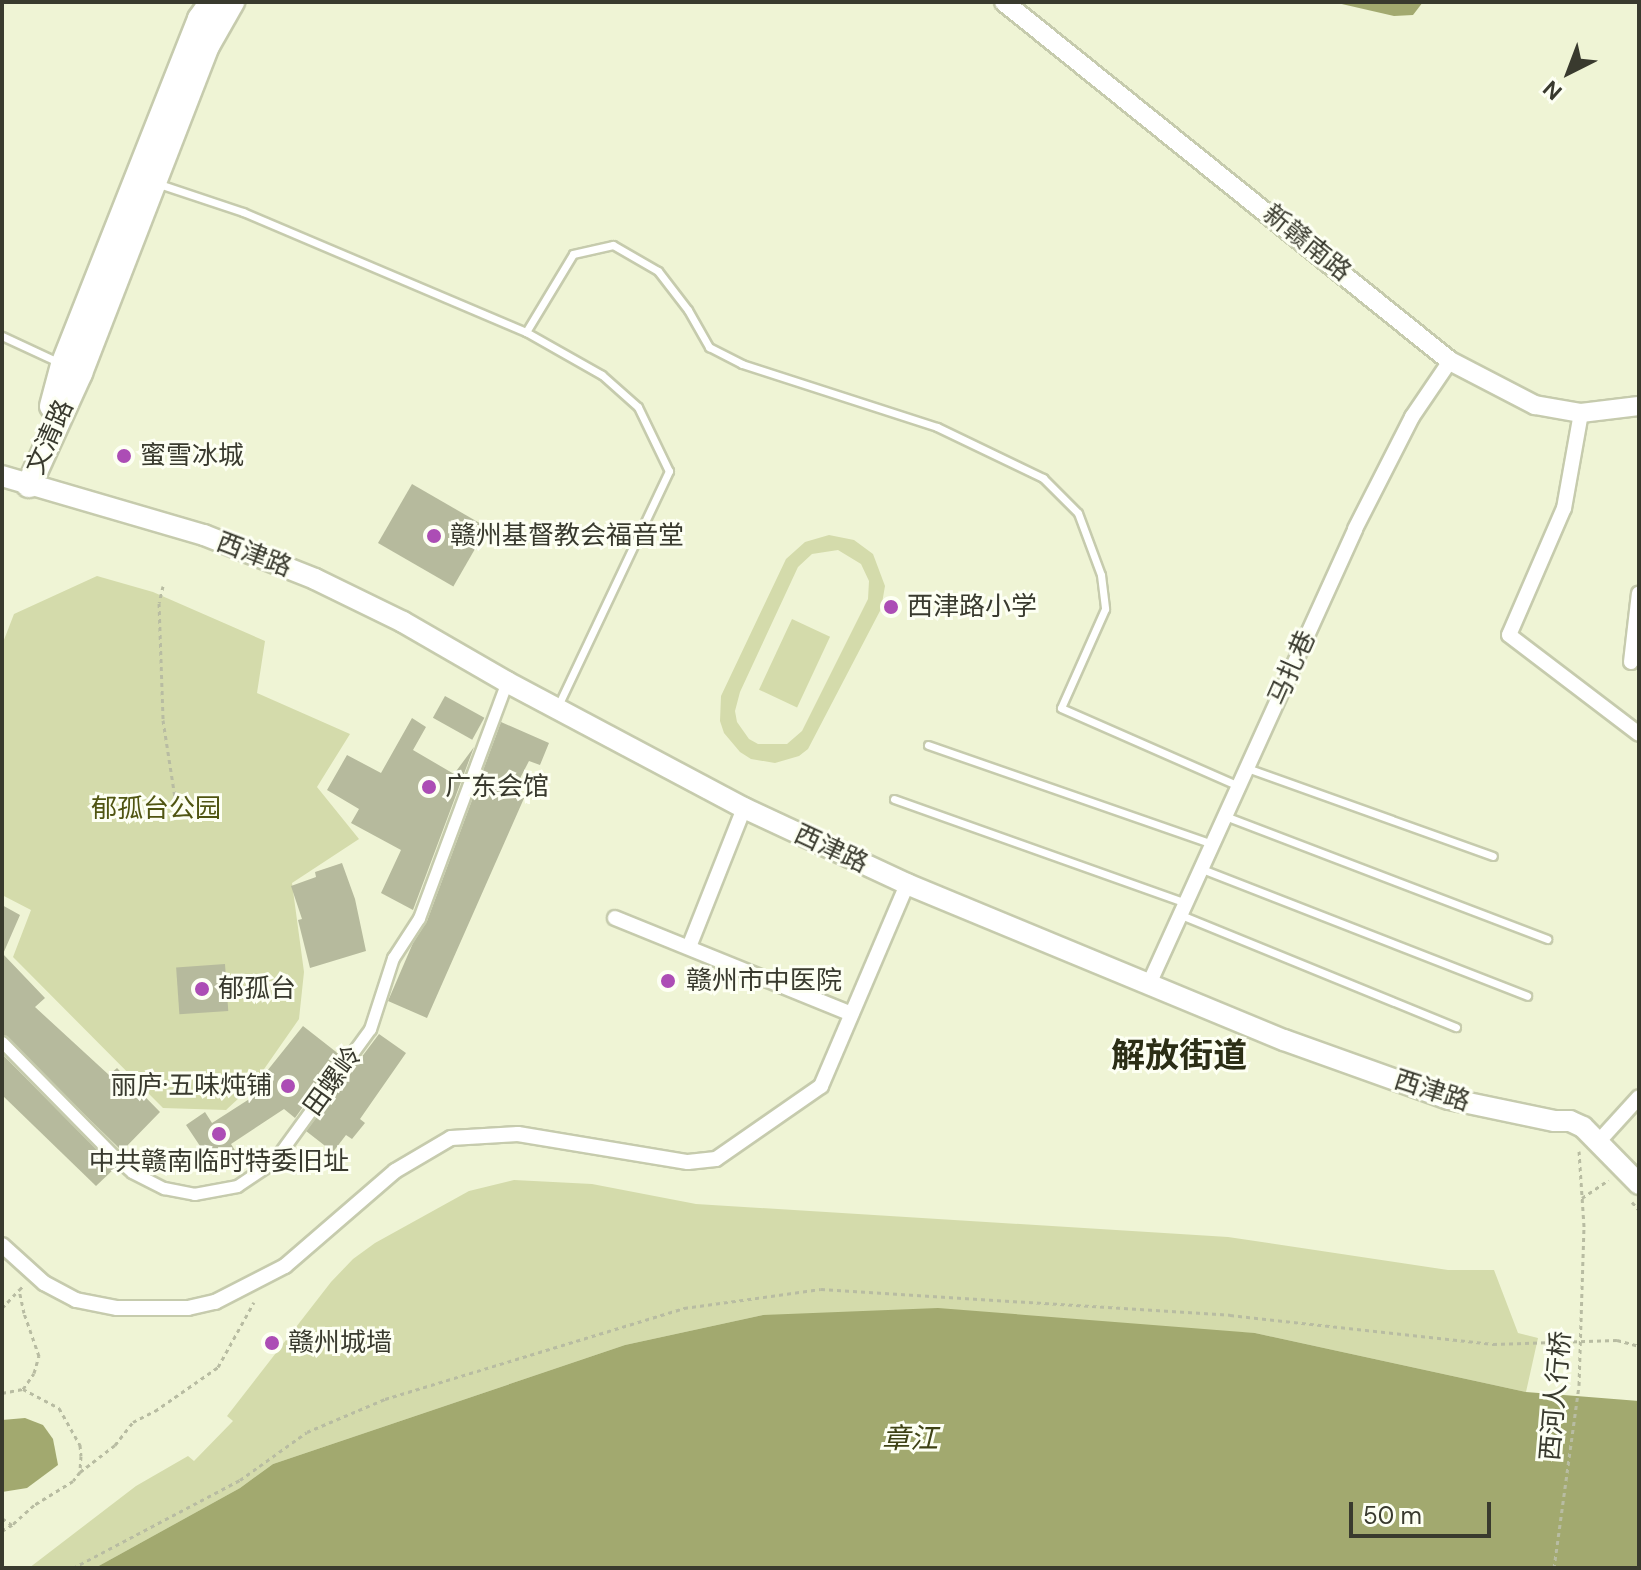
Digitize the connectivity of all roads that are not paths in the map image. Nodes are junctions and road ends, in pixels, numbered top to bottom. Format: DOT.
graph roads {
  1 [pos="212,2"];
  2 [pos="232,2"];
  3 [pos="1004,2"];
  4 [pos="146,179"];
  5 [pos="526,332"];
  6 [pos="2,336"];
  7 [pos="1450,361"];
  8 [pos="63,365"];
  9 [pos="1639,406"];
  10 [pos="1581,413"];
  11 [pos="2,476"];
  12 [pos="29,485"];
  13 [pos="1639,593"];
  14 [pos="1631,662"];
  15 [pos="507,682"];
  16 [pos="557,707"];
  17 [pos="1639,734"];
  18 [pos="928,745"];
  19 [pos="1247,768"];
  20 [pos="1239,786"];
  21 [pos="894,799"];
  22 [pos="744,808"];
  23 [pos="1225,816"];
  24 [pos="1213,844"];
  25 [pos="1493,856"];
  26 [pos="1202,869"];
  27 [pos="907,884"];
  28 [pos="1184,909"];
  29 [pos="615,918"];
  30 [pos="1547,939"];
  31 [pos="689,947"];
  32 [pos="1149,984"];
  33 [pos="1527,996"];
  34 [pos="851,1014"];
  35 [pos="1456,1027"];
  36 [pos="2,1042"];
  37 [pos="1639,1097"];
  38 [pos="1589,1142"];
  39 [pos="1639,1184"];
  40 [pos="2,1245"];
  1 -- 4 [label="main road, 文清路"];
  2 -- 4 [label="main road, 文清路"];
  3 -- 7 [label="street, 新赣南路"];
  4 -- 5 [label="lane"];
  4 -- 8 [label="main road, 文清路"];
  4 -- 12 [label="main road, 文清路"];
  5 -- 16 [label="lane"];
  5 -- 20 [label="lane"];
  6 -- 8 [label="lane"];
  7 -- 10 [label="street, 新赣南路"];
  7 -- 19 [label="street, 马扎巷"];
  8 -- 12 [label="main road, 文清路"];
  9 -- 10 [label="street, 新赣南路"];
  10 -- 17 [label="street"];
  11 -- 12 [label="main road, 西津路"];
  12 -- 15 [label="main road, 西津路"];
  13 -- 14 [label="street"];
  15 -- 16 [label="main road, 西津路"];
  15 -- 36 [label="street, 田螺岭"];
  16 -- 22 [label="main road, 西津路"];
  18 -- 24 [label="lane"];
  19 -- 20 [label="street, 马扎巷"];
  19 -- 25 [label="lane"];
  20 -- 23 [label="street, 马扎巷"];
  21 -- 28 [label="lane"];
  22 -- 27 [label="main road, 西津路"];
  22 -- 31 [label="street"];
  23 -- 24 [label="street, 马扎巷"];
  23 -- 30 [label="lane"];
  24 -- 26 [label="street, 马扎巷"];
  26 -- 28 [label="street, 马扎巷"];
  26 -- 33 [label="lane"];
  27 -- 32 [label="main road, 西津路"];
  27 -- 34 [label="street"];
  28 -- 32 [label="street, 马扎巷"];
  28 -- 35 [label="lane"];
  29 -- 31 [label="street"];
  31 -- 34 [label="street"];
  32 -- 38 [label="main road, 西津路"];
  34 -- 40 [label="street"];
  37 -- 38 [label="street"];
  38 -- 39 [label="main road, 西津路"];
}
